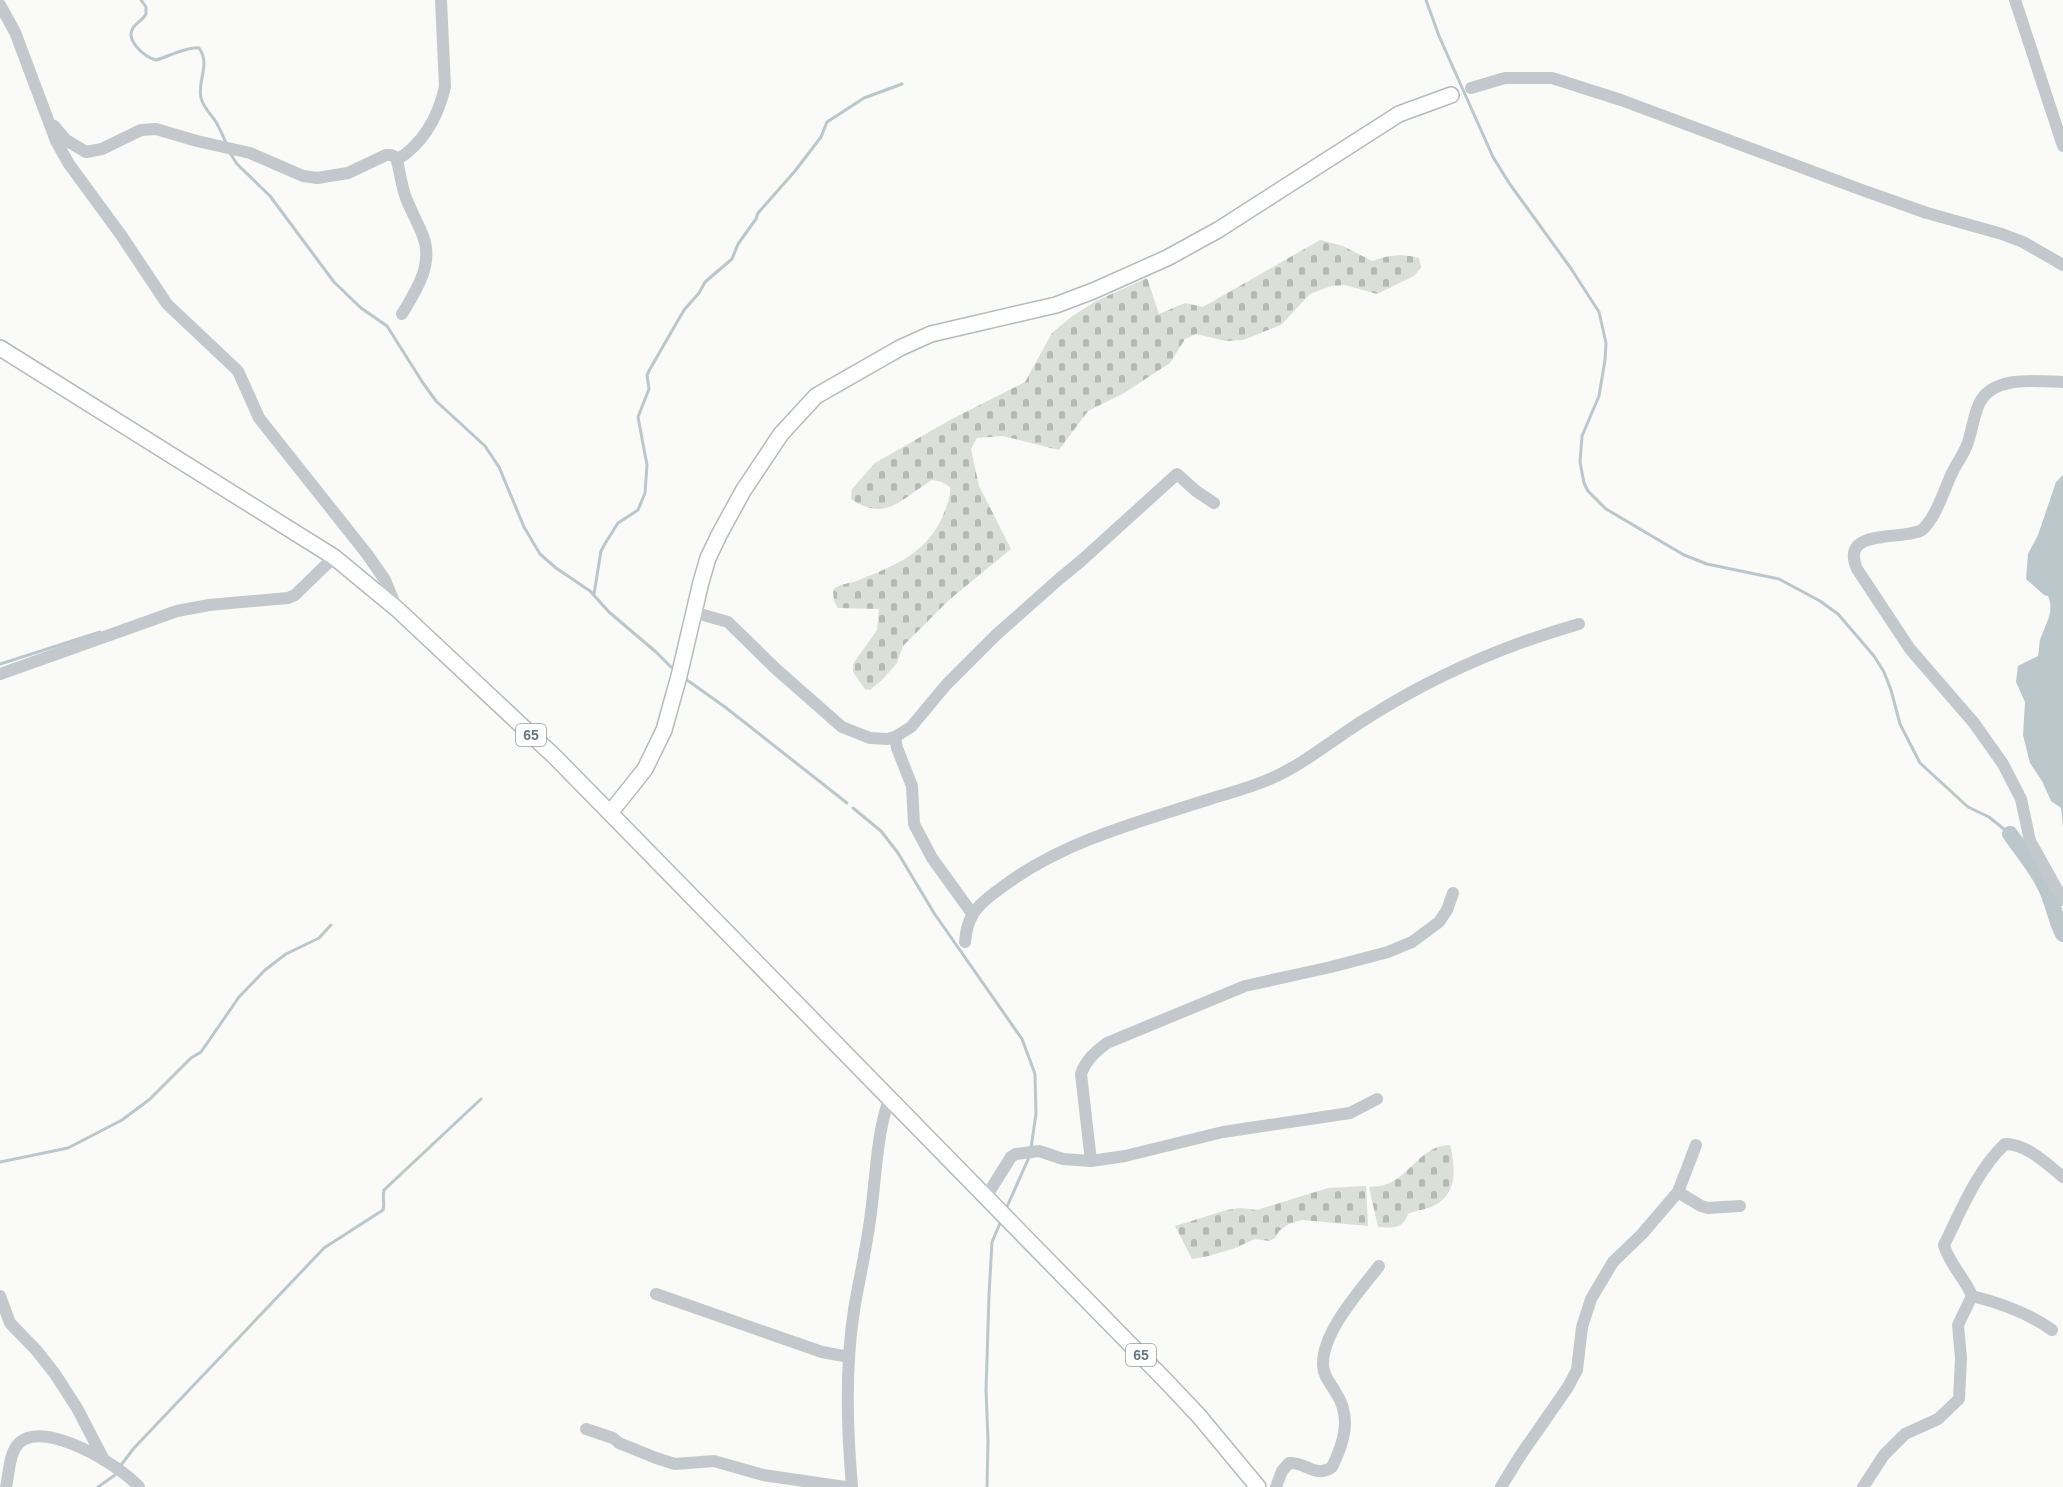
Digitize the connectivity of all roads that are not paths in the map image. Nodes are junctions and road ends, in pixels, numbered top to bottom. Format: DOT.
graph roads {
  1 [pos="441,0"];
  2 [pos="2015,0"];
  3 [pos="0,5"];
  4 [pos="1471,88"];
  5 [pos="1451,95"];
  6 [pos="49,121"];
  7 [pos="2063,146"];
  8 [pos="397,160"];
  9 [pos="2063,265"];
  10 [pos="402,314"];
  11 [pos="0,348"];
  12 [pos="2063,382"];
  13 [pos="1214,502"];
  14 [pos="334,557"];
  15 [pos="397,609"];
  16 [pos="693,612"];
  17 [pos="1580,624"];
  18 [pos="0,674"];
  19 [pos="895,737"];
  20 [pos="610,813"];
  21 [pos="1453,893"];
  22 [pos="2063,900"];
  23 [pos="972,916"];
  24 [pos="965,942"];
  25 [pos="889,1098"];
  26 [pos="1377,1099"];
  27 [pos="1696,1145"];
  28 [pos="1091,1161"];
  29 [pos="2063,1177"];
  30 [pos="1678,1192"];
  31 [pos="989,1201"];
  32 [pos="1740,1206"];
  33 [pos="1379,1266"];
  34 [pos="656,1294"];
  35 [pos="0,1296"];
  36 [pos="1972,1296"];
  37 [pos="2052,1330"];
  38 [pos="849,1357"];
  39 [pos="586,1429"];
  40 [pos="104,1460"];
  41 [pos="6,1487"];
  42 [pos="139,1487"];
  43 [pos="845,1487"];
  44 [pos="852,1487"];
  45 [pos="1258,1487"];
  46 [pos="1276,1487"];
  47 [pos="1502,1487"];
  48 [pos="1863,1487"];
  1 -- 8 [label="street"];
  2 -- 7 [label="street"];
  3 -- 6 [label="street"];
  4 -- 9 [label="street"];
  5 -- 16 [label="main road"];
  6 -- 8 [label="street"];
  6 -- 15 [label="street"];
  8 -- 10 [label="street"];
  11 -- 14 [label="main road, 65"];
  12 -- 22 [label="street"];
  13 -- 19 [label="street"];
  14 -- 15 [label="main road, 65"];
  14 -- 18 [label="street"];
  15 -- 20 [label="main road, 65"];
  16 -- 19 [label="street"];
  16 -- 20 [label="main road"];
  17 -- 23 [label="street"];
  19 -- 23 [label="street"];
  20 -- 25 [label="main road, 65"];
  21 -- 28 [label="street"];
  23 -- 24 [label="street"];
  25 -- 31 [label="main road, 65"];
  25 -- 38 [label="street"];
  26 -- 28 [label="street"];
  27 -- 30 [label="street"];
  28 -- 31 [label="street"];
  29 -- 36 [label="street"];
  30 -- 32 [label="street"];
  30 -- 47 [label="street"];
  31 -- 45 [label="main road, 65"];
  33 -- 46 [label="street"];
  34 -- 38 [label="street"];
  35 -- 40 [label="street"];
  36 -- 37 [label="street"];
  36 -- 48 [label="street"];
  38 -- 44 [label="street"];
  39 -- 43 [label="street"];
  40 -- 41 [label="street"];
  40 -- 42 [label="street"];
}
